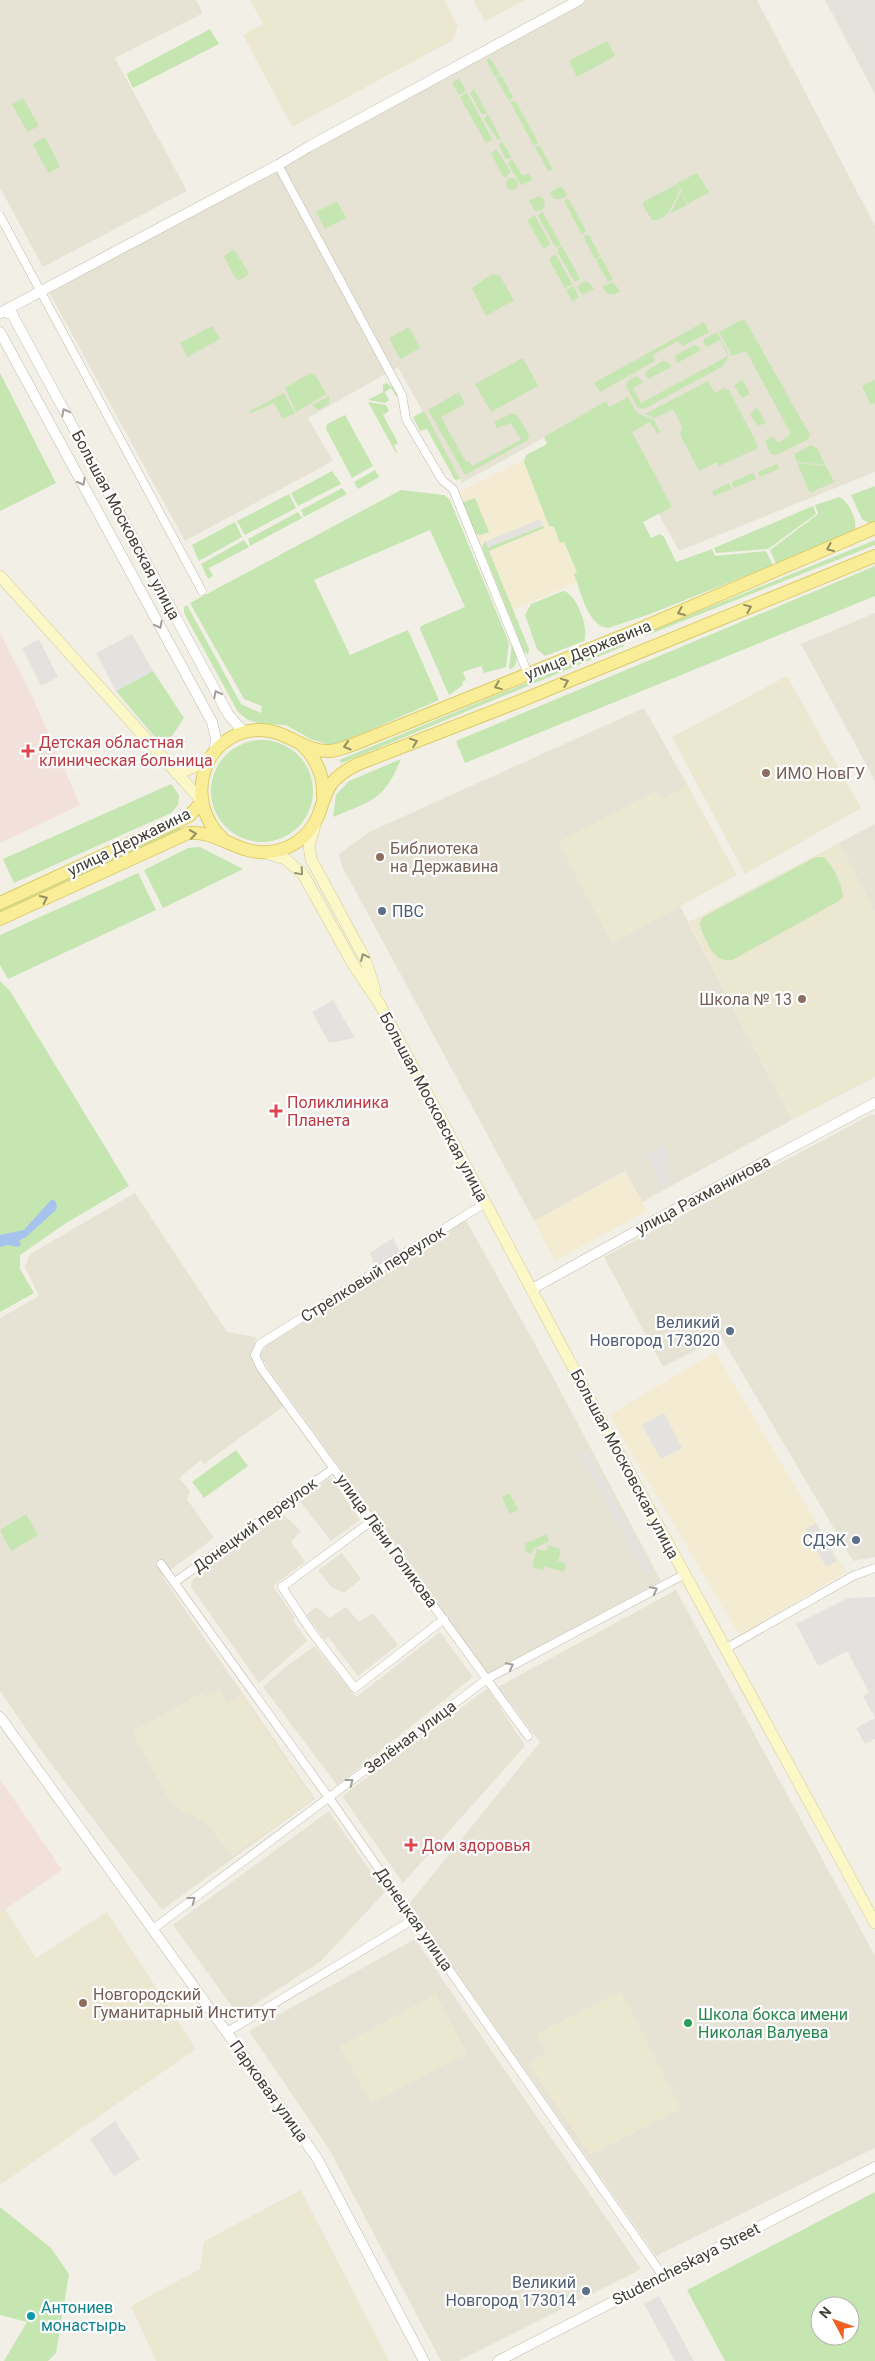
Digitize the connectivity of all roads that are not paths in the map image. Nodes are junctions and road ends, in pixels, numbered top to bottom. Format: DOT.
graph roads {
  1 [pos="579,0"];
  2 [pos="278,165"];
  3 [pos="0,216"];
  4 [pos="40,291"];
  5 [pos="5,313"];
  6 [pos="0,332"];
  7 [pos="875,528"];
  8 [pos="875,556"];
  9 [pos="0,576"];
  10 [pos="202,591"];
  11 [pos="635,631"];
  12 [pos="643,651"];
  13 [pos="528,674"];
  14 [pos="246,732"];
  15 [pos="298,742"];
  16 [pos="214,754"];
  17 [pos="177,774"];
  18 [pos="201,801"];
  19 [pos="319,812"];
  20 [pos="235,847"];
  21 [pos="257,853"];
  22 [pos="0,903"];
  23 [pos="0,919"];
  24 [pos="379,1003"];
  25 [pos="875,1103"];
  26 [pos="485,1204"];
  27 [pos="532,1289"];
  28 [pos="260,1344"];
  29 [pos="334,1468"];
  30 [pos="373,1520"];
  31 [pos="161,1564"];
  32 [pos="875,1568"];
  33 [pos="685,1574"];
  34 [pos="175,1582"];
  35 [pos="444,1619"];
  36 [pos="725,1649"];
  37 [pos="487,1679"];
  38 [pos="0,1717"];
  39 [pos="528,1736"];
  40 [pos="329,1798"];
  41 [pos="414,1919"];
  42 [pos="875,1923"];
  43 [pos="153,1929"];
  44 [pos="227,2032"];
  45 [pos="875,2167"];
  46 [pos="664,2276"];
  47 [pos="424,2361"];
  48 [pos="498,2361"];
  1 -- 2 [label="street"];
  2 -- 4 [label="street"];
  2 -- 13 [label="street"];
  3 -- 4 [label="street"];
  4 -- 5 [label="street"];
  4 -- 10 [label="street"];
  14 -- 5 [label="street, Большая Московская улица, one-way"];
  6 -- 16 [label="street, Большая Московская улица, one-way"];
  7 -- 11 [label="main road, улица Державина, one-way"];
  12 -- 8 [label="main road, улица Державина, one-way"];
  9 -- 17 [label="main road"];
  11 -- 12 [label="main road"];
  11 -- 13 [label="main road, улица Державина"];
  19 -- 12 [label="main road, улица Державина, one-way"];
  13 -- 15 [label="main road, улица Державина, one-way"];
  14 -- 15 [label="main road, улица Державина"];
  14 -- 16 [label="main road, улица Державина"];
  15 -- 19 [label="main road, улица Державина"];
  16 -- 17 [label="main road"];
  16 -- 18 [label="main road, улица Державина"];
  17 -- 18 [label="main road"];
  18 -- 20 [label="main road, улица Державина"];
  18 -- 22 [label="main road, улица Державина"];
  19 -- 21 [label="main road, улица Державина"];
  24 -- 19 [label="main road, Большая Московская улица, one-way"];
  20 -- 21 [label="main road, улица Державина"];
  23 -- 20 [label="main road, улица Державина, one-way"];
  21 -- 24 [label="main road, Большая Московская улица, one-way"];
  24 -- 26 [label="main road, Большая Московская улица"];
  25 -- 27 [label="street, улица Рахманинова"];
  26 -- 27 [label="main road, Большая Московская улица"];
  26 -- 28 [label="street, Стрелковый переулок"];
  27 -- 33 [label="main road, Большая Московская улица"];
  28 -- 29 [label="street, улица Лёни Голикова"];
  29 -- 30 [label="street, улица Лёни Голикова"];
  29 -- 34 [label="street, Донецкий переулок"];
  30 -- 35 [label="street, улица Лёни Голикова"];
  30 -- 35 [label="street"];
  31 -- 34 [label="street, Донецкая улица"];
  32 -- 36 [label="street"];
  33 -- 36 [label="main road, Большая Московская улица"];
  37 -- 33 [label="street, Зелёная улица, one-way"];
  34 -- 40 [label="street, Донецкая улица"];
  35 -- 37 [label="street, улица Лёни Голикова"];
  36 -- 42 [label="main road, Большая Московская улица"];
  37 -- 39 [label="street, улица Лёни Голикова"];
  40 -- 37 [label="street, Зелёная улица, one-way"];
  38 -- 43 [label="street, Парковая улица"];
  40 -- 41 [label="street, Донецкая улица"];
  43 -- 40 [label="street, Зелёная улица, one-way"];
  41 -- 44 [label="street"];
  41 -- 46 [label="street, Донецкая улица"];
  43 -- 44 [label="street, Парковая улица"];
  44 -- 47 [label="street, Парковая улица"];
  45 -- 46 [label="street, Studencheskaya Street"];
  46 -- 48 [label="street, Studencheskaya Street"];
}
